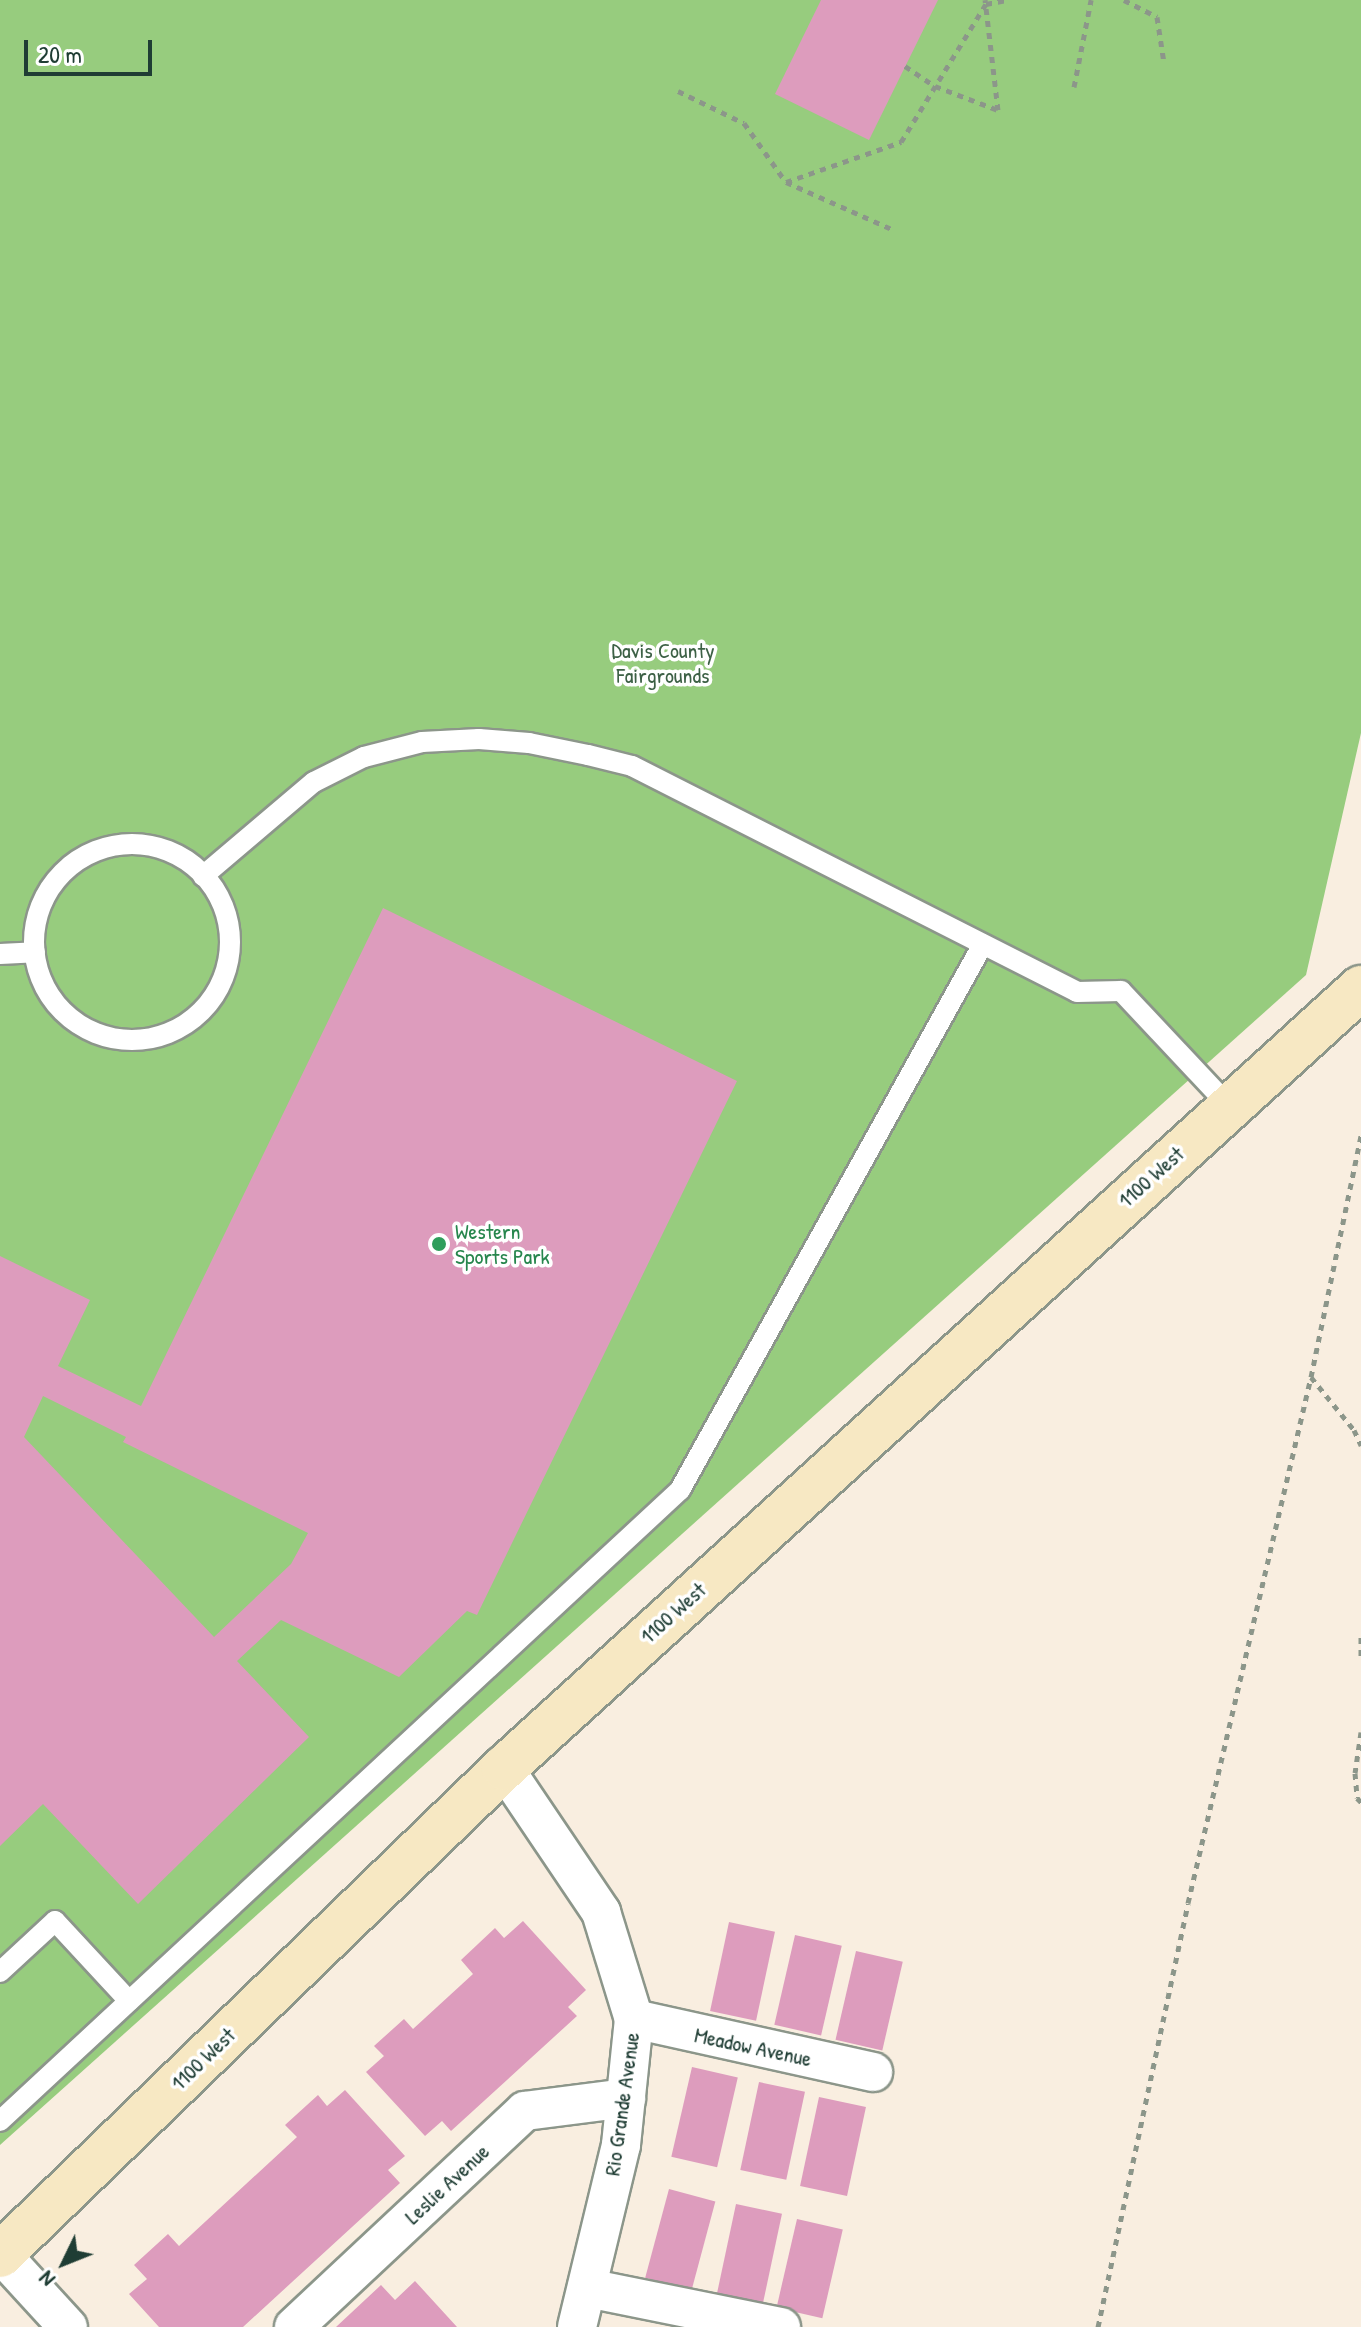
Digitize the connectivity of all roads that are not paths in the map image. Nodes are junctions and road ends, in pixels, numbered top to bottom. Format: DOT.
graph roads {
  1 [pos="203,876"];
  2 [pos="983,944"];
  3 [pos="35,952"];
  4 [pos="0,954"];
  5 [pos="1361,988"];
  6 [pos="1229,1106"];
  7 [pos="504,1768"];
  8 [pos="0,1972"];
  9 [pos="129,2001"];
  10 [pos="634,2019"];
  11 [pos="873,2072"];
  12 [pos="626,2098"];
  13 [pos="0,2121"];
  14 [pos="1,2255"];
  15 [pos="587,2288"];
  16 [pos="68,2327"];
  17 [pos="294,2327"];
  18 [pos="577,2327"];
  19 [pos="781,2327"];
  1 -- 2 [label="lane"];
  1 -- 3 [label="lane"];
  1 -- 3 [label="lane"];
  2 -- 6 [label="lane"];
  2 -- 9 [label="lane"];
  3 -- 4 [label="lane"];
  5 -- 6 [label="street, 1100 West"];
  6 -- 7 [label="street, 1100 West"];
  7 -- 10 [label="street, Rio Grande Avenue"];
  7 -- 14 [label="street, 1100 West"];
  8 -- 9 [label="lane"];
  9 -- 13 [label="lane"];
  10 -- 11 [label="street, Meadow Avenue"];
  10 -- 12 [label="street, Rio Grande Avenue"];
  12 -- 15 [label="street, Rio Grande Avenue"];
  12 -- 17 [label="street, Leslie Avenue"];
  14 -- 16 [label="street"];
  15 -- 18 [label="street, Rio Grande Avenue"];
  15 -- 19 [label="street"];
}
